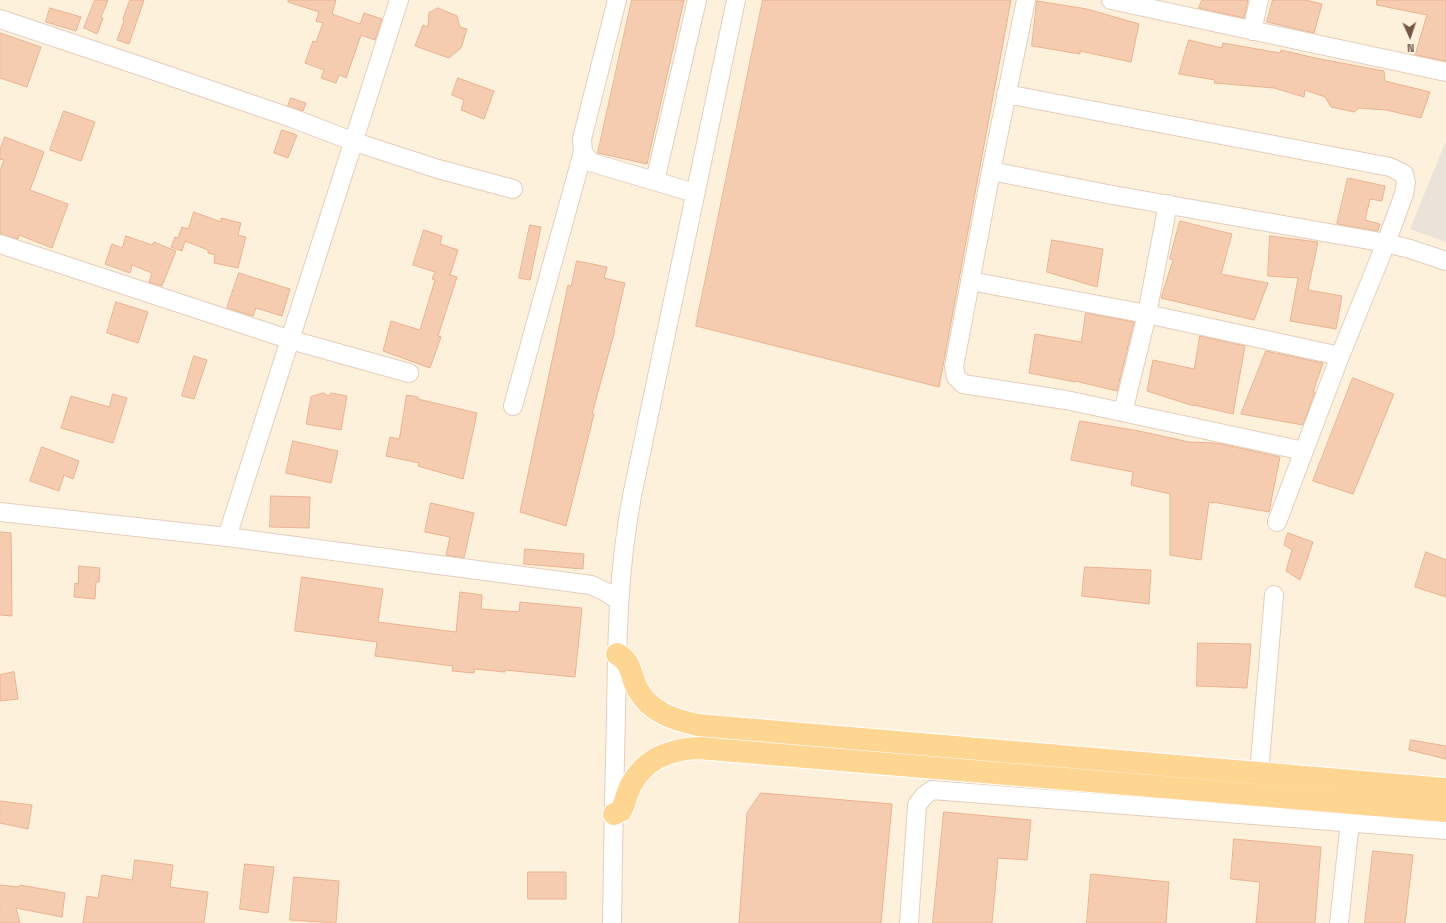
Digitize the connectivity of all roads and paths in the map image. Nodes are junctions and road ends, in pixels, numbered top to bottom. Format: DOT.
graph roads {
  1 [pos="399,0"];
  2 [pos="617,0"];
  3 [pos="697,0"];
  4 [pos="736,0"];
  5 [pos="1026,0"];
  6 [pos="1111,0"];
  7 [pos="1258,0"];
  8 [pos="0,19"];
  9 [pos="1252,31"];
  10 [pos="1446,72"];
  11 [pos="1006,94"];
  12 [pos="352,141"];
  13 [pos="583,152"];
  14 [pos="991,171"];
  15 [pos="655,181"];
  16 [pos="513,189"];
  17 [pos="695,194"];
  18 [pos="1168,204"];
  19 [pos="1386,243"];
  20 [pos="0,244"];
  21 [pos="1446,261"];
  22 [pos="970,281"];
  23 [pos="1148,314"];
  24 [pos="291,340"];
  25 [pos="1340,356"];
  26 [pos="409,374"];
  27 [pos="513,406"];
  28 [pos="1123,412"];
  29 [pos="1304,451"];
  30 [pos="0,512"];
  31 [pos="1277,522"];
  32 [pos="227,537"];
  33 [pos="621,572"];
  34 [pos="591,585"];
  35 [pos="1274,595"];
  36 [pos="619,601"];
  37 [pos="617,654"];
  38 [pos="1267,773"];
  39 [pos="1446,788"];
  40 [pos="1272,796"];
  41 [pos="1446,811"];
  42 [pos="614,814"];
  43 [pos="1350,822"];
  44 [pos="1446,830"];
  45 [pos="612,923"];
  46 [pos="909,923"];
  47 [pos="1339,923"];
  1 -- 12 [label="street"];
  2 -- 13 [label="street"];
  3 -- 15 [label="street"];
  4 -- 17 [label="street"];
  5 -- 11 [label="street"];
  6 -- 9 [label="street"];
  7 -- 9 [label="street"];
  8 -- 12 [label="street"];
  9 -- 10 [label="street"];
  11 -- 14 [label="street"];
  11 -- 19 [label="street"];
  12 -- 16 [label="street"];
  12 -- 24 [label="street"];
  13 -- 15 [label="street"];
  13 -- 27 [label="street"];
  14 -- 18 [label="street"];
  14 -- 22 [label="street"];
  15 -- 17 [label="street"];
  17 -- 33 [label="street"];
  18 -- 19 [label="street"];
  18 -- 23 [label="street"];
  19 -- 21 [label="street"];
  19 -- 25 [label="street"];
  20 -- 24 [label="street"];
  22 -- 23 [label="street"];
  22 -- 28 [label="street"];
  23 -- 25 [label="street"];
  23 -- 28 [label="street"];
  24 -- 26 [label="street"];
  24 -- 32 [label="street"];
  25 -- 29 [label="street"];
  28 -- 29 [label="street"];
  29 -- 31 [label="street"];
  30 -- 32 [label="street"];
  32 -- 34 [label="street"];
  33 -- 34 [label="street"];
  33 -- 36 [label="street"];
  34 -- 36 [label="street"];
  35 -- 38 [label="street"];
  36 -- 37 [label="street"];
  37 -- 38 [label="main road"];
  37 -- 42 [label="street"];
  38 -- 39 [label="main road"];
  38 -- 40 [label="main road"];
  40 -- 41 [label="main road"];
  40 -- 42 [label="main road"];
  42 -- 45 [label="street"];
  43 -- 44 [label="street"];
  43 -- 46 [label="street"];
  43 -- 47 [label="street"];
}
